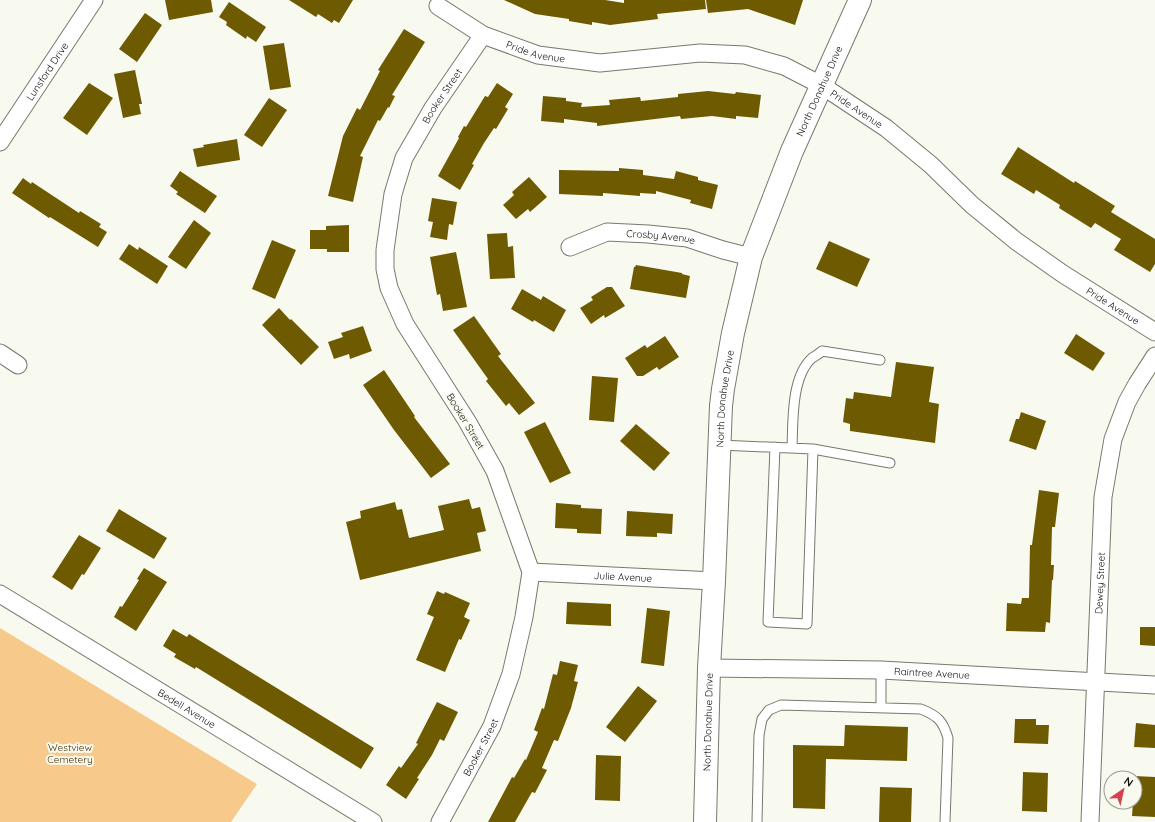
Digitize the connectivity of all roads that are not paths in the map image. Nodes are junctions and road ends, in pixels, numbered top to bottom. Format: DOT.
graph roads {
  1 [pos="94,0"];
  2 [pos="860,0"];
  3 [pos="438,6"];
  4 [pos="483,35"];
  5 [pos="821,85"];
  6 [pos="0,142"];
  7 [pos="570,246"];
  8 [pos="751,257"];
  9 [pos="1155,332"];
  10 [pos="0,353"];
  11 [pos="1155,356"];
  12 [pos="880,360"];
  13 [pos="18,365"];
  14 [pos="720,445"];
  15 [pos="775,447"];
  16 [pos="792,448"];
  17 [pos="813,449"];
  18 [pos="890,463"];
  19 [pos="531,572"];
  20 [pos="714,581"];
  21 [pos="0,594"];
  22 [pos="709,668"];
  23 [pos="881,670"];
  24 [pos="1096,682"];
  25 [pos="1155,685"];
  26 [pos="881,708"];
  27 [pos="373,822"];
  28 [pos="440,822"];
  29 [pos="705,822"];
  30 [pos="757,822"];
  31 [pos="945,822"];
  32 [pos="1090,822"];
  1 -- 6 [label="street, Lunsford Drive"];
  2 -- 5 [label="street, North Donahue Drive"];
  3 -- 4 [label="street, Pride Avenue"];
  4 -- 5 [label="street, Pride Avenue"];
  4 -- 19 [label="street, Booker Street"];
  5 -- 8 [label="street, North Donahue Drive"];
  5 -- 9 [label="street, Pride Avenue"];
  7 -- 8 [label="street, Crosby Avenue"];
  8 -- 14 [label="street, North Donahue Drive"];
  10 -- 13 [label="street"];
  11 -- 24 [label="street, Dewey Street"];
  12 -- 16 [label="lane"];
  14 -- 15 [label="lane"];
  14 -- 20 [label="street, North Donahue Drive"];
  15 -- 16 [label="lane"];
  15 -- 17 [label="lane"];
  16 -- 17 [label="lane"];
  17 -- 18 [label="lane"];
  19 -- 20 [label="street, Julie Avenue"];
  19 -- 28 [label="street, Booker Street"];
  20 -- 22 [label="street, North Donahue Drive"];
  21 -- 27 [label="street, Bedell Avenue"];
  22 -- 23 [label="street, Raintree Avenue"];
  22 -- 29 [label="street, North Donahue Drive"];
  23 -- 24 [label="street, Raintree Avenue"];
  23 -- 26 [label="lane"];
  24 -- 25 [label="street, Raintree Avenue"];
  24 -- 32 [label="street, Dewey Street"];
  26 -- 30 [label="lane"];
  26 -- 31 [label="lane"];
}
